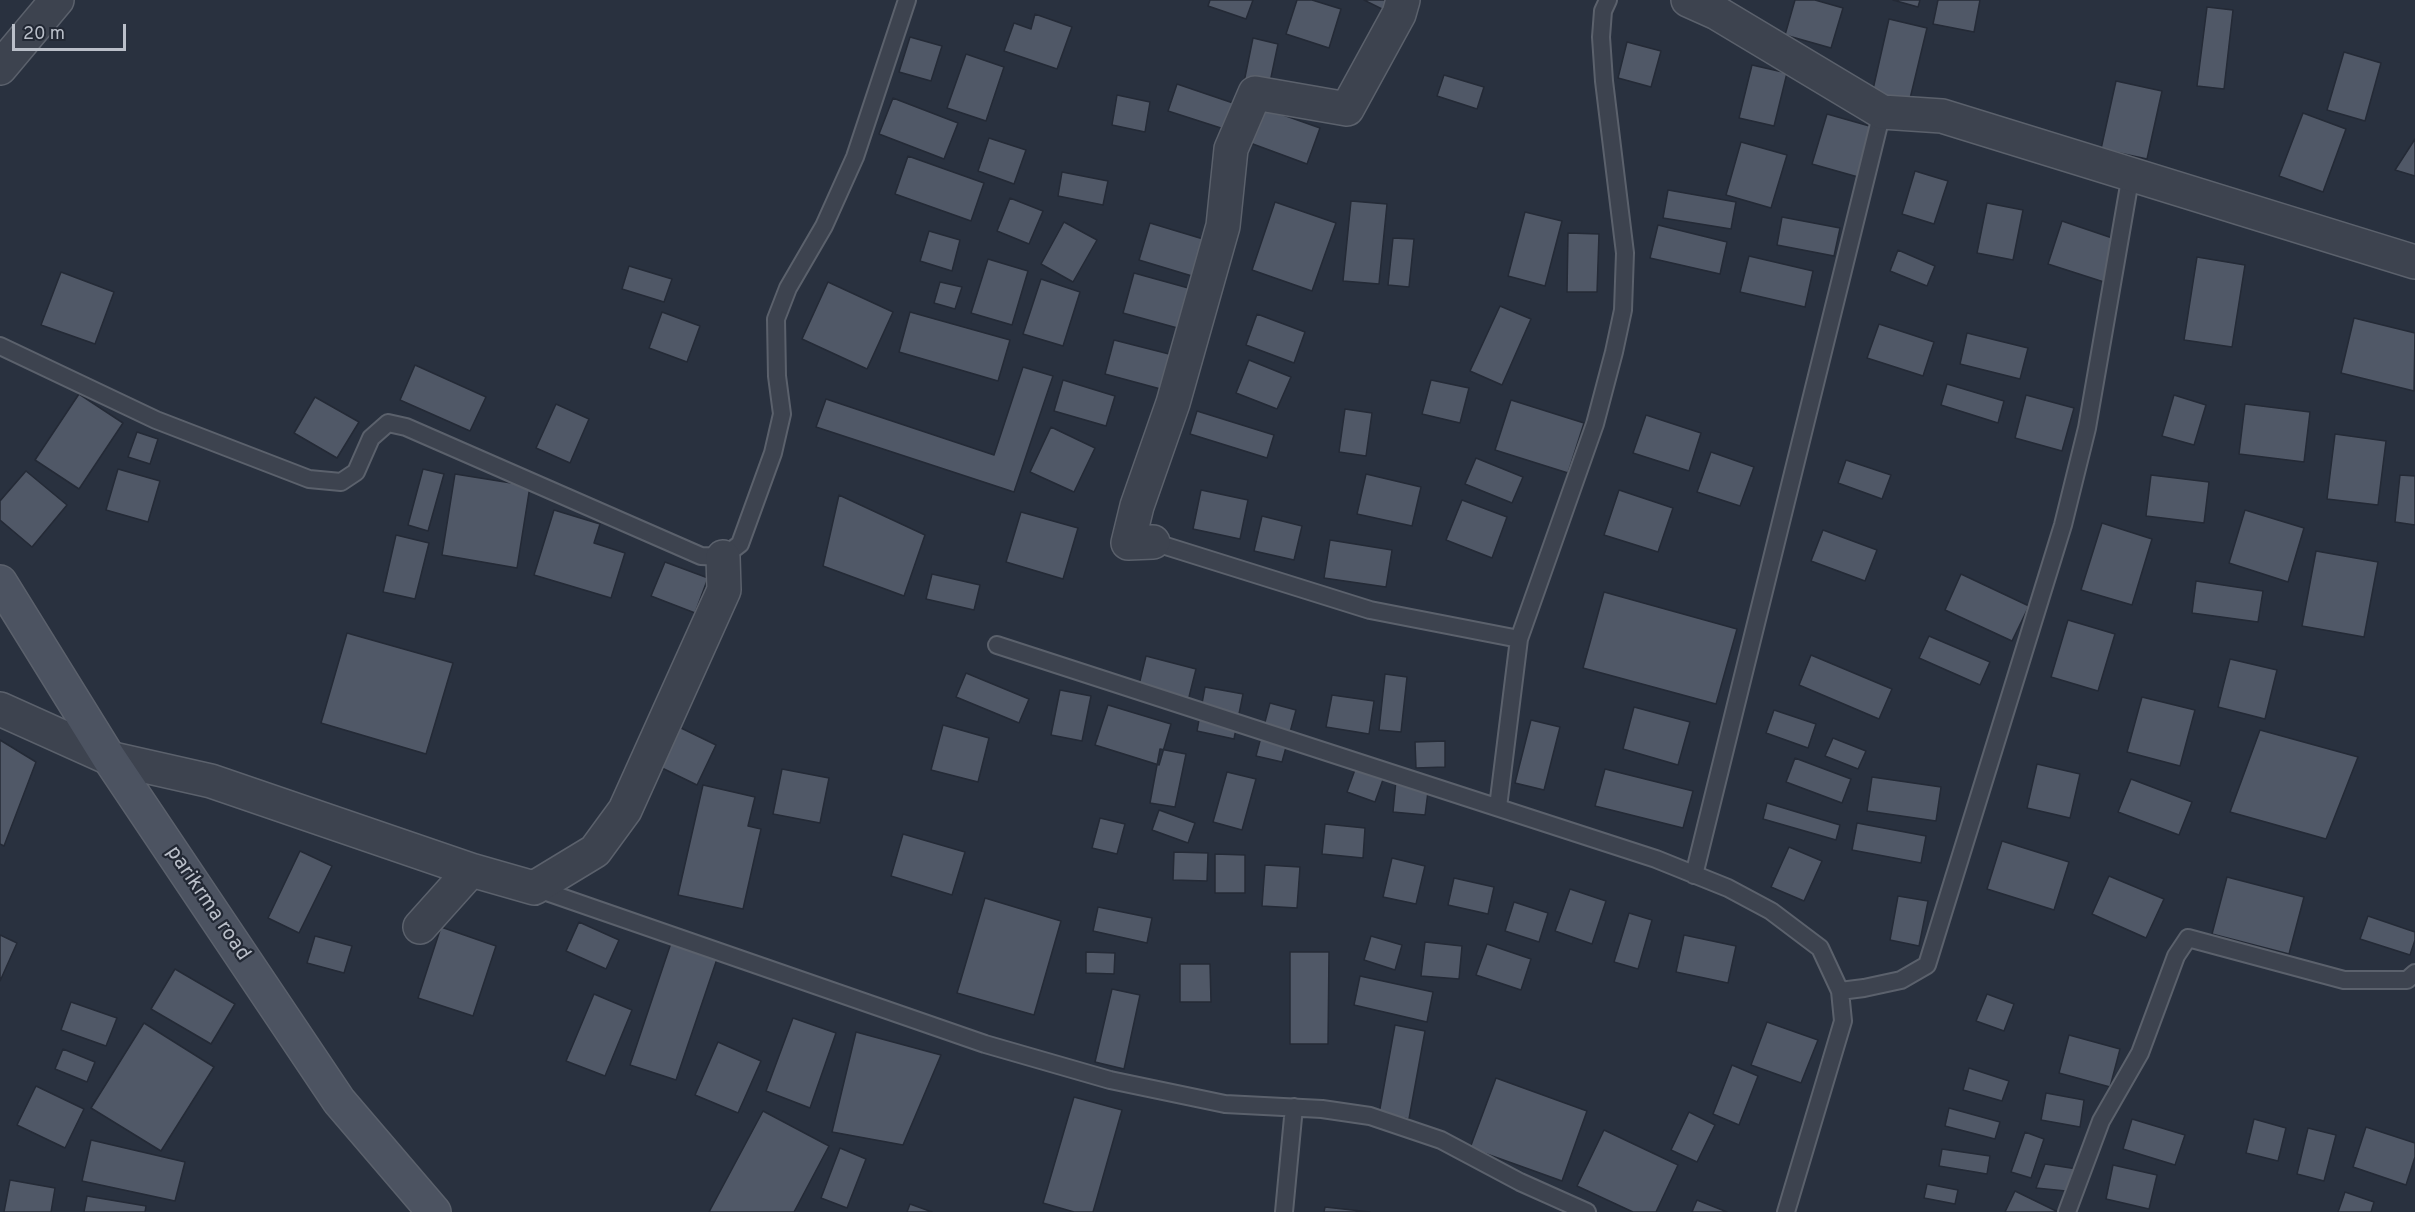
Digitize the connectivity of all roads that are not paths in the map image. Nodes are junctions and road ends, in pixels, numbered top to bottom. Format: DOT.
graph roads {
  1 [pos="57,0"];
  2 [pos="907,0"];
  3 [pos="1402,0"];
  4 [pos="1608,0"];
  5 [pos="1688,0"];
  6 [pos="1718,7"];
  7 [pos="0,68"];
  8 [pos="1882,112"];
  9 [pos="2131,174"];
  10 [pos="2415,262"];
  11 [pos="0,346"];
  12 [pos="1153,542"];
  13 [pos="723,557"];
  14 [pos="0,582"];
  15 [pos="1519,639"];
  16 [pos="997,645"];
  17 [pos="0,710"];
  18 [pos="109,758"];
  19 [pos="1498,807"];
  20 [pos="471,870"];
  21 [pos="1694,875"];
  22 [pos="534,888"];
  23 [pos="420,927"];
  24 [pos="2415,973"];
  25 [pos="1840,991"];
  26 [pos="1294,1107"];
  27 [pos="434,1212"];
  28 [pos="1284,1212"];
  29 [pos="1587,1212"];
  30 [pos="1786,1212"];
  31 [pos="2067,1212"];
  1 -- 7 [label="street"];
  2 -- 13 [label="lane"];
  3 -- 12 [label="street"];
  4 -- 15 [label="lane"];
  5 -- 6 [label="street"];
  6 -- 8 [label="street"];
  8 -- 9 [label="street"];
  8 -- 21 [label="lane"];
  9 -- 10 [label="street"];
  9 -- 25 [label="lane"];
  11 -- 13 [label="lane"];
  12 -- 15 [label="lane"];
  13 -- 22 [label="street"];
  14 -- 18 [label="street, parikrma road"];
  15 -- 19 [label="lane"];
  16 -- 19 [label="lane"];
  17 -- 18 [label="street"];
  18 -- 20 [label="street"];
  18 -- 27 [label="street, parikrma road"];
  19 -- 21 [label="lane"];
  20 -- 22 [label="street"];
  20 -- 23 [label="street"];
  21 -- 25 [label="lane"];
  22 -- 26 [label="lane"];
  24 -- 31 [label="lane"];
  25 -- 30 [label="lane"];
  26 -- 28 [label="lane"];
  26 -- 29 [label="lane"];
}
